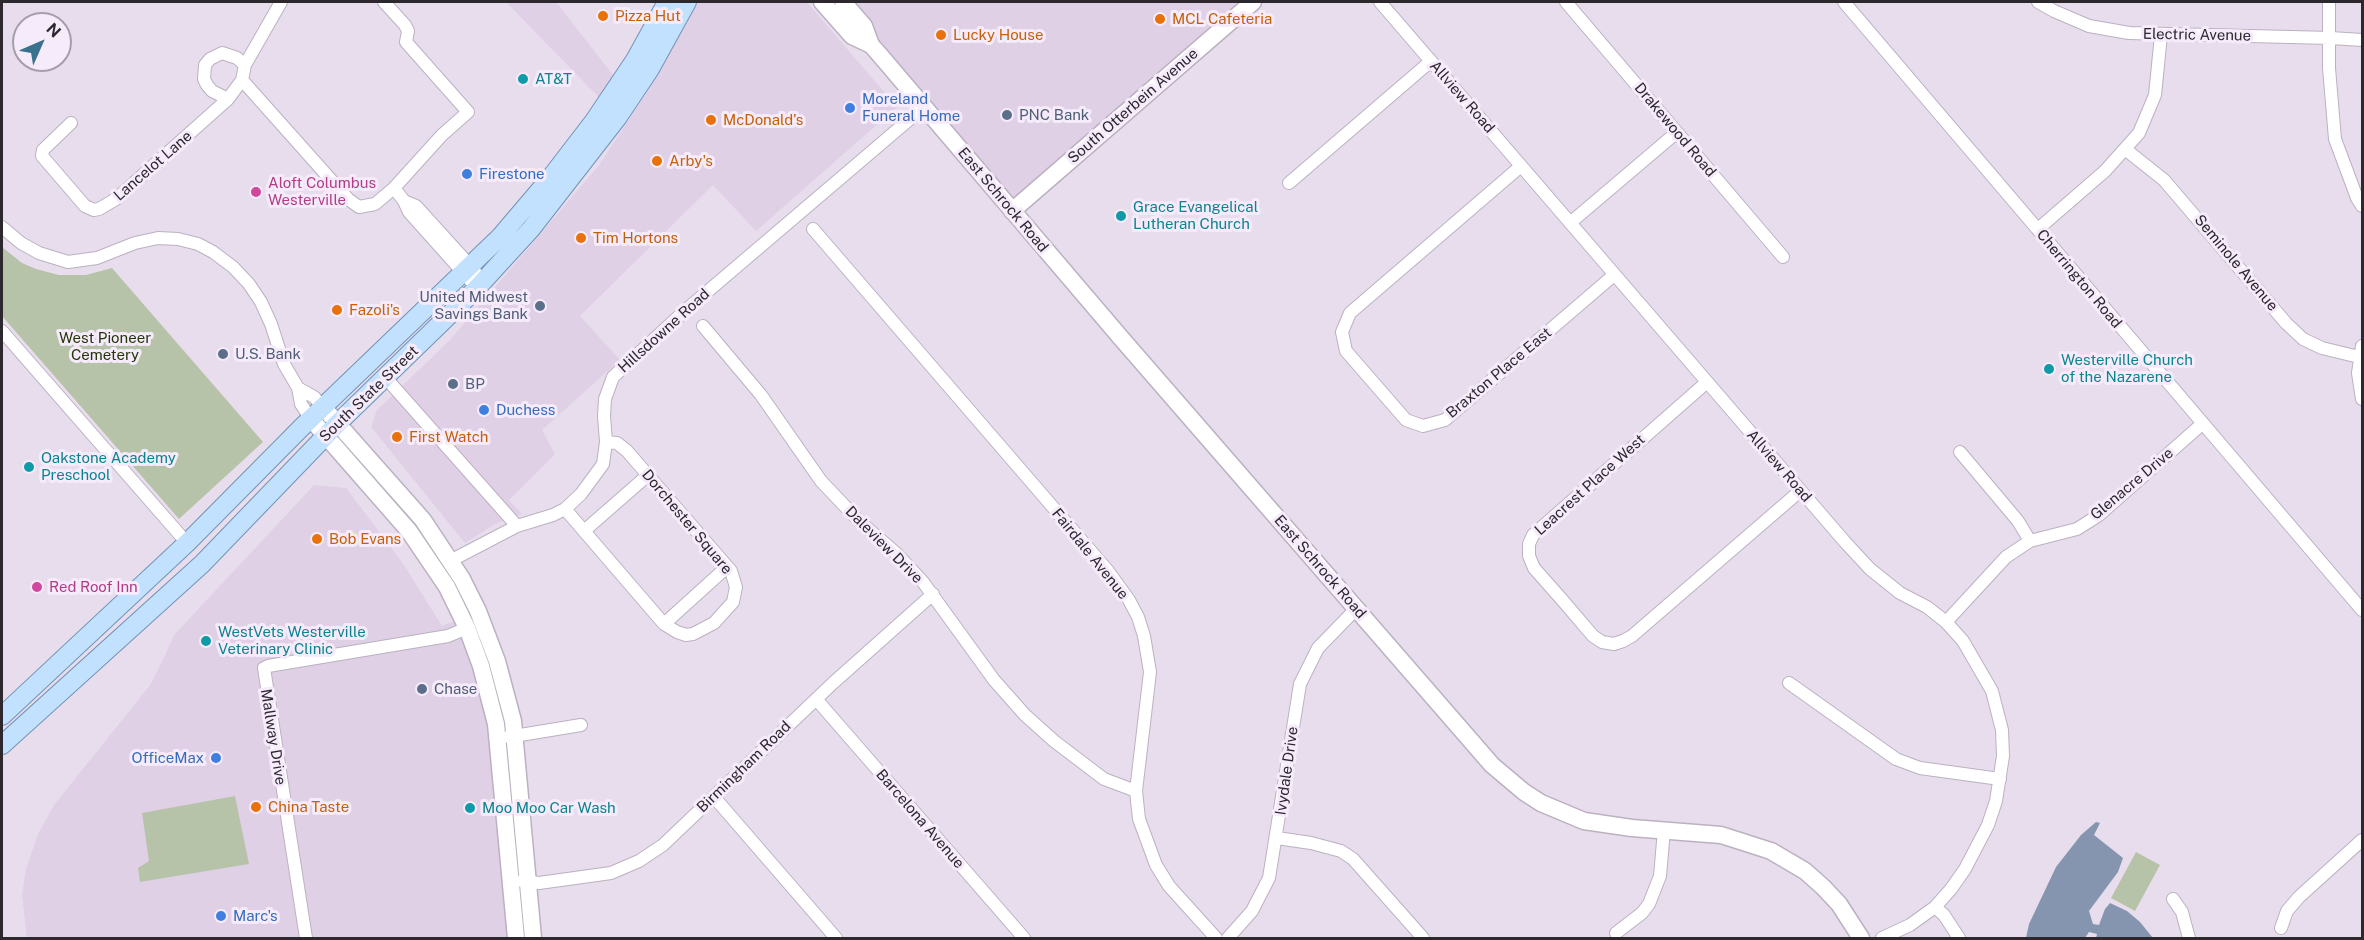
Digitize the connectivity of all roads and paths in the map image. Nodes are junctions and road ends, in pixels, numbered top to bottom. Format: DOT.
graph roads {
  1 [pos="281,2"];
  2 [pos="384,2"];
  3 [pos="667,2"];
  4 [pos="687,2"];
  5 [pos="822,2"];
  6 [pos="843,2"];
  7 [pos="1253,2"];
  8 [pos="1380,2"];
  9 [pos="1566,2"];
  10 [pos="1844,2"];
  11 [pos="2038,2"];
  12 [pos="2329,2"];
  13 [pos="2161,35"];
  14 [pos="2331,38"];
  15 [pos="2362,40"];
  16 [pos="871,45"];
  17 [pos="1431,61"];
  18 [pos="245,65"];
  19 [pos="242,80"];
  20 [pos="624,93"];
  21 [pos="228,99"];
  22 [pos="924,107"];
  23 [pos="70,123"];
  24 [pos="1676,133"];
  25 [pos="2126,149"];
  26 [pos="1521,166"];
  27 [pos="1289,183"];
  28 [pos="393,188"];
  29 [pos="535,196"];
  30 [pos="2362,206"];
  31 [pos="1012,211"];
  32 [pos="1570,223"];
  33 [pos="2,227"];
  34 [pos="813,229"];
  35 [pos="2038,229"];
  36 [pos="512,250"];
  37 [pos="1784,257"];
  38 [pos="1614,275"];
  39 [pos="473,277"];
  40 [pos="703,326"];
  41 [pos="2,331"];
  42 [pos="2361,352"];
  43 [pos="385,377"];
  44 [pos="1707,382"];
  45 [pos="2362,399"];
  46 [pos="317,413"];
  47 [pos="2202,423"];
  48 [pos="332,429"];
  49 [pos="606,442"];
  50 [pos="1960,452"];
  51 [pos="648,475"];
  52 [pos="1800,490"];
  53 [pos="565,509"];
  54 [pos="517,526"];
  55 [pos="584,531"];
  56 [pos="2030,541"];
  57 [pos="187,543"];
  58 [pos="450,561"];
  59 [pos="727,567"];
  60 [pos="933,594"];
  61 [pos="1356,609"];
  62 [pos="2362,610"];
  63 [pos="1946,622"];
  64 [pos="664,624"];
  65 [pos="467,628"];
  66 [pos="1789,683"];
  67 [pos="816,699"];
  68 [pos="2,716"];
  69 [pos="581,725"];
  70 [pos="506,737"];
  71 [pos="2,745"];
  72 [pos="2000,779"];
  73 [pos="1136,791"];
  74 [pos="714,797"];
  75 [pos="1664,830"];
  76 [pos="1277,838"];
  77 [pos="2362,840"];
  78 [pos="528,883"];
  79 [pos="510,884"];
  80 [pos="2173,898"];
  81 [pos="1935,907"];
  82 [pos="2281,928"];
  83 [pos="1616,933"];
  84 [pos="306,939"];
  85 [pos="516,939"];
  86 [pos="533,939"];
  87 [pos="836,939"];
  88 [pos="1024,939"];
  89 [pos="1216,939"];
  90 [pos="1228,939"];
  91 [pos="1423,939"];
  92 [pos="1861,939"];
  93 [pos="1882,939"];
  94 [pos="1959,939"];
  95 [pos="2189,939"];
  1 -- 18 [label="street"];
  2 -- 28 [label="street"];
  3 -- 20 [label="main road"];
  4 -- 20 [label="main road, South State Street"];
  5 -- 16 [label="street, East Schrock Road"];
  6 -- 16 [label="street, East Schrock Road"];
  7 -- 31 [label="street, South Otterbein Avenue"];
  8 -- 17 [label="street, Allview Road"];
  9 -- 24 [label="street, Drakewood Road"];
  10 -- 35 [label="street, Cherrington Road"];
  11 -- 13 [label="street, Electric Avenue"];
  12 -- 14 [label="street"];
  13 -- 14 [label="street, Electric Avenue"];
  13 -- 25 [label="street"];
  14 -- 15 [label="street, Electric Avenue"];
  14 -- 30 [label="street"];
  16 -- 22 [label="street, East Schrock Road"];
  17 -- 26 [label="street, Allview Road"];
  17 -- 27 [label="street"];
  18 -- 19 [label="street"];
  18 -- 21 [label="street"];
  19 -- 21 [label="street, Lancelot Lane"];
  19 -- 28 [label="street"];
  20 -- 29 [label="main road, South State Street"];
  20 -- 36 [label="main road, South State Street"];
  21 -- 23 [label="street, Lancelot Lane"];
  22 -- 31 [label="street, East Schrock Road"];
  22 -- 49 [label="street, Hillsdowne Road"];
  24 -- 32 [label="street"];
  24 -- 37 [label="street, Drakewood Road"];
  25 -- 35 [label="street"];
  25 -- 42 [label="street, Seminole Avenue"];
  26 -- 32 [label="street, Allview Road"];
  26 -- 38 [label="street, Braxton Place East"];
  28 -- 39 [label="street"];
  29 -- 36 [label="main road"];
  29 -- 39 [label="main road, South State Street"];
  31 -- 61 [label="street, East Schrock Road"];
  32 -- 38 [label="street, Allview Road"];
  33 -- 46 [label="street"];
  34 -- 73 [label="street, Fairdale Avenue"];
  35 -- 47 [label="street, Cherrington Road"];
  36 -- 39 [label="main road, South State Street"];
  38 -- 44 [label="street, Allview Road"];
  39 -- 43 [label="main road, South State Street"];
  39 -- 46 [label="main road, South State Street"];
  40 -- 60 [label="street, Daleview Drive"];
  41 -- 57 [label="street"];
  42 -- 45 [label="street"];
  43 -- 48 [label="main road, South State Street"];
  43 -- 54 [label="street"];
  44 -- 52 [label="street, Allview Road"];
  44 -- 52 [label="street, Leacrest Place West"];
  46 -- 48 [label="street"];
  46 -- 57 [label="main road, South State Street"];
  47 -- 56 [label="street, Glenacre Drive"];
  47 -- 62 [label="street, Cherrington Road"];
  48 -- 58 [label="street"];
  48 -- 65 [label="street"];
  48 -- 71 [label="main road, South State Street"];
  49 -- 51 [label="street, Dorchester Square"];
  49 -- 53 [label="street, Hillsdowne Road"];
  50 -- 56 [label="street"];
  51 -- 55 [label="street"];
  51 -- 59 [label="street, Dorchester Square"];
  52 -- 63 [label="street, Allview Road"];
  53 -- 54 [label="street, Hillsdowne Road"];
  53 -- 55 [label="street, Dorchester Square"];
  54 -- 58 [label="street, Hillsdowne Road"];
  55 -- 64 [label="street, Dorchester Square"];
  56 -- 63 [label="street, Glenacre Drive"];
  57 -- 68 [label="main road, South State Street"];
  58 -- 70 [label="street"];
  59 -- 64 [label="street"];
  59 -- 64 [label="street, Dorchester Square"];
  60 -- 67 [label="street, Birmingham Road"];
  60 -- 73 [label="street, Daleview Drive"];
  61 -- 75 [label="street, East Schrock Road"];
  61 -- 76 [label="street, Ivydale Drive"];
  63 -- 72 [label="street, Allview Road"];
  65 -- 70 [label="street"];
  65 -- 84 [label="street, Mallway Drive"];
  66 -- 72 [label="street"];
  67 -- 74 [label="street, Birmingham Road"];
  67 -- 88 [label="street, Barcelona Avenue"];
  69 -- 70 [label="street"];
  70 -- 78 [label="street"];
  70 -- 79 [label="street"];
  72 -- 81 [label="street, Allview Road"];
  73 -- 89 [label="street, Fairdale Avenue"];
  74 -- 78 [label="street, Birmingham Road"];
  74 -- 87 [label="street"];
  75 -- 83 [label="street"];
  75 -- 92 [label="street, East Schrock Road"];
  76 -- 90 [label="street, Ivydale Drive"];
  76 -- 91 [label="street"];
  77 -- 82 [label="street"];
  78 -- 79 [label="street, Birmingham Road"];
  78 -- 86 [label="street"];
  79 -- 85 [label="street"];
  80 -- 95 [label="street"];
  81 -- 93 [label="street, Allview Road"];
  81 -- 94 [label="street"];
}
